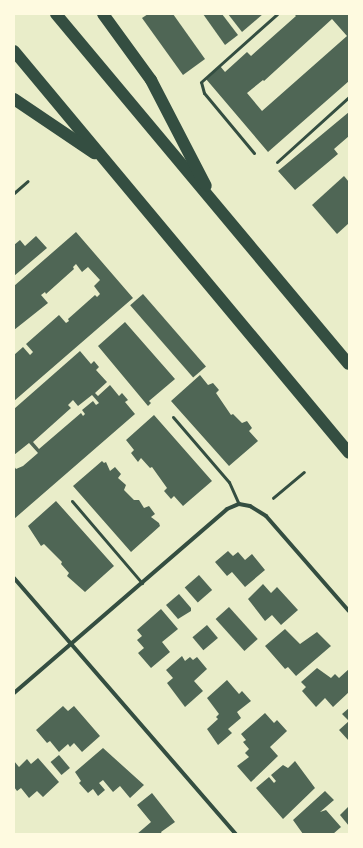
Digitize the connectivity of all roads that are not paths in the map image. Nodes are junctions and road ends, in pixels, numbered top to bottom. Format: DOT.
graph roads {
  1 [pos="56,14"];
  2 [pos="103,14"];
  3 [pos="277,14"];
  4 [pos="14,51"];
  5 [pos="349,97"];
  6 [pos="14,99"];
  7 [pos="254,153"];
  8 [pos="106,162"];
  9 [pos="277,162"];
  10 [pos="28,181"];
  11 [pos="14,192"];
  12 [pos="217,206"];
  13 [pos="349,364"];
  14 [pos="173,417"];
  15 [pos="349,453"];
  16 [pos="72,501"];
  17 [pos="240,504"];
  18 [pos="14,578"];
  19 [pos="142,583"];
  20 [pos="349,611"];
  21 [pos="71,644"];
  22 [pos="14,693"];
  23 [pos="234,833"];
  1 -- 12 [label="highway"];
  2 -- 12 [label="highway"];
  3 -- 7 [label="lane"];
  4 -- 8 [label="highway"];
  5 -- 9 [label="lane"];
  6 -- 8 [label="highway"];
  8 -- 15 [label="highway"];
  10 -- 11 [label="lane"];
  12 -- 13 [label="highway"];
  14 -- 17 [label="lane"];
  16 -- 19 [label="lane"];
  17 -- 19 [label="street"];
  17 -- 20 [label="street"];
  18 -- 21 [label="street"];
  19 -- 21 [label="street"];
  21 -- 22 [label="street"];
  21 -- 23 [label="street"];
}
